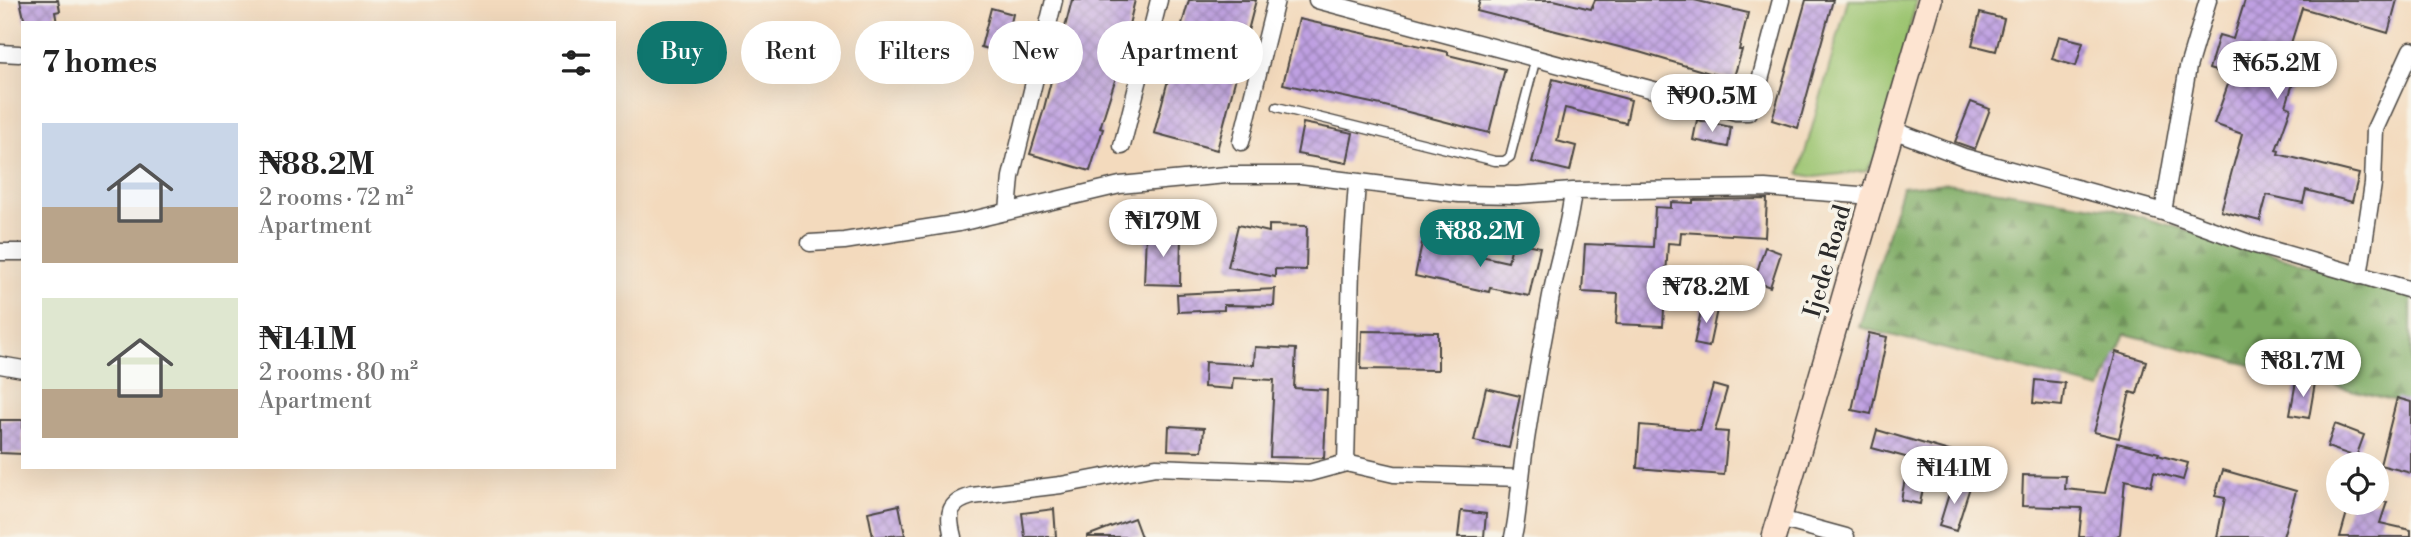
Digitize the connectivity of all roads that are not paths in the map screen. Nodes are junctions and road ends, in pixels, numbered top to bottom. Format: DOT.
graph roads {
  1 [pos="1054,0"];
  2 [pos="1159,0"];
  3 [pos="1276,0"];
  4 [pos="1317,0"];
  5 [pos="1930,0"];
  6 [pos="2208,0"];
  7 [pos="1777,1"];
  8 [pos="2411,50"];
  9 [pos="0,53"];
  10 [pos="19,54"];
  11 [pos="1536,58"];
  12 [pos="1277,107"];
  13 [pos="1893,130"];
  14 [pos="1241,142"];
  15 [pos="1122,146"];
  16 [pos="1357,183"];
  17 [pos="1573,191"];
  18 [pos="1873,196"];
  19 [pos="1008,211"];
  20 [pos="2163,212"];
  21 [pos="810,243"];
  22 [pos="0,252"];
  23 [pos="21,252"];
  24 [pos="2360,276"];
  25 [pos="2411,290"];
  26 [pos="0,365"];
  27 [pos="21,369"];
  28 [pos="1346,463"];
  29 [pos="1521,478"];
  30 [pos="1777,528"];
  31 [pos="953,537"];
  32 [pos="1513,537"];
  33 [pos="1846,537"];
  1 -- 19 [label="street"];
  2 -- 15 [label="street"];
  3 -- 14 [label="street"];
  4 -- 11 [label="street"];
  5 -- 13 [label="main road, Ijede Road"];
  6 -- 20 [label="street"];
  7 -- 11 [label="street"];
  8 -- 24 [label="street"];
  9 -- 10 [label="street"];
  11 -- 12 [label="lane"];
  13 -- 18 [label="main road, Ijede Road"];
  13 -- 20 [label="street"];
  16 -- 17 [label="street"];
  16 -- 19 [label="street"];
  16 -- 28 [label="street"];
  17 -- 18 [label="street"];
  17 -- 29 [label="street"];
  18 -- 30 [label="main road, Ijede Road"];
  19 -- 21 [label="street"];
  20 -- 24 [label="street"];
  22 -- 23 [label="street"];
  24 -- 25 [label="street"];
  26 -- 27 [label="street"];
  28 -- 29 [label="street"];
  28 -- 31 [label="street"];
  29 -- 32 [label="street"];
  30 -- 33 [label="street"];
}
